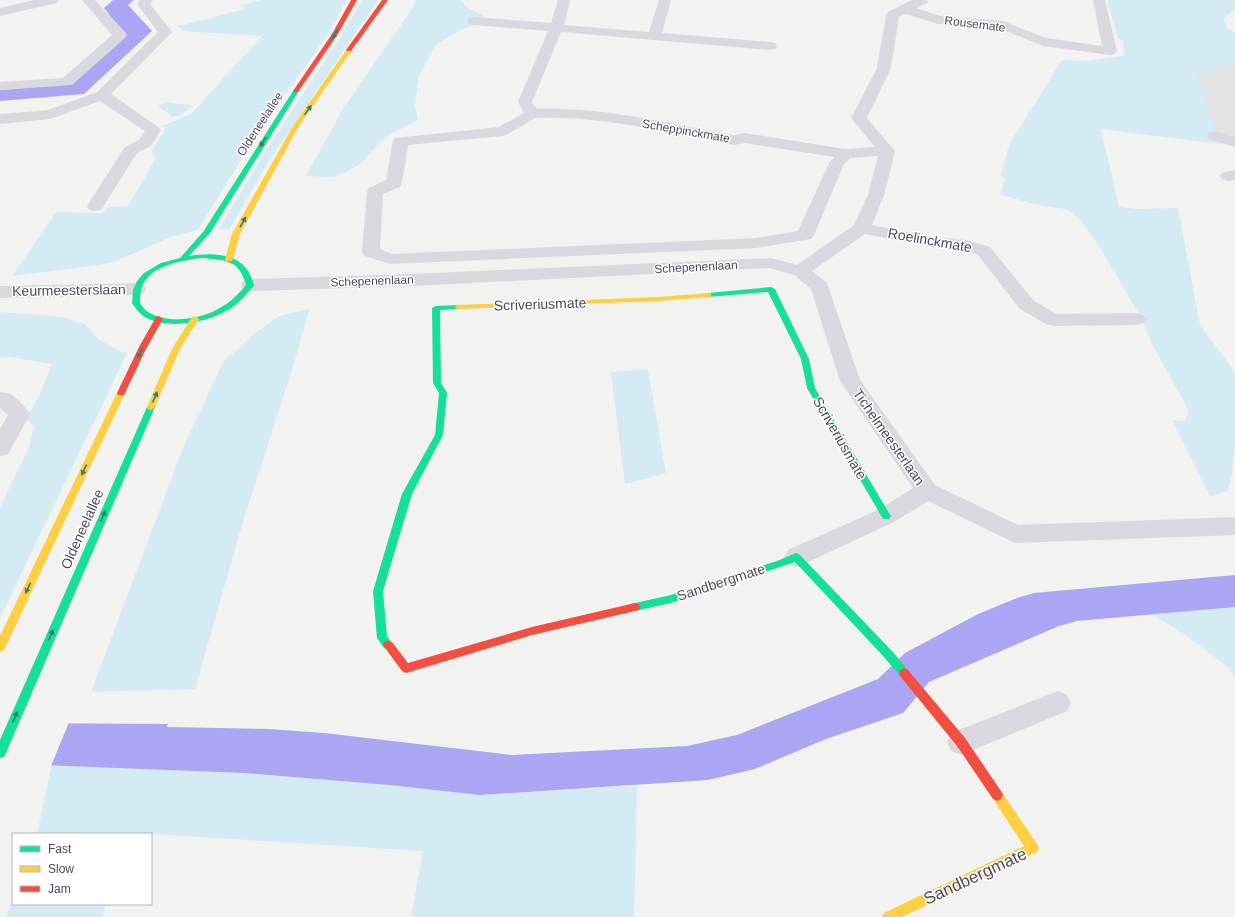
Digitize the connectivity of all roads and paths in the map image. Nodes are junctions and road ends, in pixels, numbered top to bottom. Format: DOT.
graph roads {
  1 [pos="52,0"];
  2 [pos="88,0"];
  3 [pos="147,0"];
  4 [pos="354,0"];
  5 [pos="385,0"];
  6 [pos="564,0"];
  7 [pos="665,0"];
  8 [pos="1099,0"];
  9 [pos="911,3"];
  10 [pos="0,12"];
  11 [pos="474,21"];
  12 [pos="556,28"];
  13 [pos="654,37"];
  14 [pos="770,46"];
  15 [pos="0,86"];
  16 [pos="102,95"];
  17 [pos="532,114"];
  18 [pos="0,119"];
  19 [pos="1215,136"];
  20 [pos="1235,142"];
  21 [pos="887,151"];
  22 [pos="845,154"];
  23 [pos="96,206"];
  24 [pos="862,228"];
  25 [pos="371,252"];
  26 [pos="183,258"];
  27 [pos="229,259"];
  28 [pos="800,271"];
  29 [pos="250,285"];
  30 [pos="137,289"];
  31 [pos="0,292"];
  32 [pos="159,319"];
  33 [pos="195,319"];
  34 [pos="1136,319"];
  35 [pos="0,399"];
  36 [pos="0,448"];
  37 [pos="928,491"];
  38 [pos="886,516"];
  39 [pos="1235,526"];
  40 [pos="796,557"];
  41 [pos="0,647"];
  42 [pos="406,668"];
  43 [pos="1058,703"];
  44 [pos="960,742"];
  45 [pos="0,753"];
  46 [pos="888,917"];
  1 -- 10 [label="street"];
  2 -- 15 [label="street"];
  3 -- 16 [label="street"];
  4 -- 26 [label="main road, Oldeneelallee, one-way"];
  27 -- 5 [label="main road, one-way"];
  6 -- 12 [label="street"];
  7 -- 13 [label="street"];
  8 -- 9 [label="street, Rousemate"];
  9 -- 21 [label="street"];
  11 -- 12 [label="street"];
  12 -- 13 [label="street"];
  12 -- 17 [label="street"];
  13 -- 14 [label="street"];
  16 -- 18 [label="street"];
  16 -- 23 [label="street"];
  17 -- 22 [label="street, Scheppinckmate"];
  17 -- 25 [label="street, Scheppinckmate"];
  19 -- 20 [label="street"];
  21 -- 22 [label="street, Scheppinckmate"];
  21 -- 24 [label="street"];
  22 -- 25 [label="street, Schepenenlaan"];
  24 -- 28 [label="street"];
  24 -- 34 [label="street, Roelinckmate"];
  26 -- 27 [label="main road"];
  26 -- 30 [label="main road"];
  27 -- 29 [label="main road"];
  28 -- 29 [label="street, Schepenenlaan"];
  28 -- 37 [label="street, Tichelmeesterlaan"];
  29 -- 33 [label="main road"];
  30 -- 31 [label="street, Keurmeesterslaan"];
  30 -- 32 [label="main road"];
  32 -- 33 [label="main road"];
  32 -- 41 [label="main road, Oldeneelallee, one-way"];
  45 -- 33 [label="main road, Oldeneelallee, one-way"];
  35 -- 36 [label="street"];
  37 -- 38 [label="street"];
  37 -- 39 [label="street, Tichelmeesterlaan"];
  38 -- 40 [label="street"];
  38 -- 42 [label="main road, Scriveriusmate"];
  40 -- 42 [label="main road, Sandbergmate"];
  40 -- 44 [label="main road, Sandbergmate"];
  43 -- 44 [label="street"];
  44 -- 46 [label="main road, Sandbergmate"];
}
